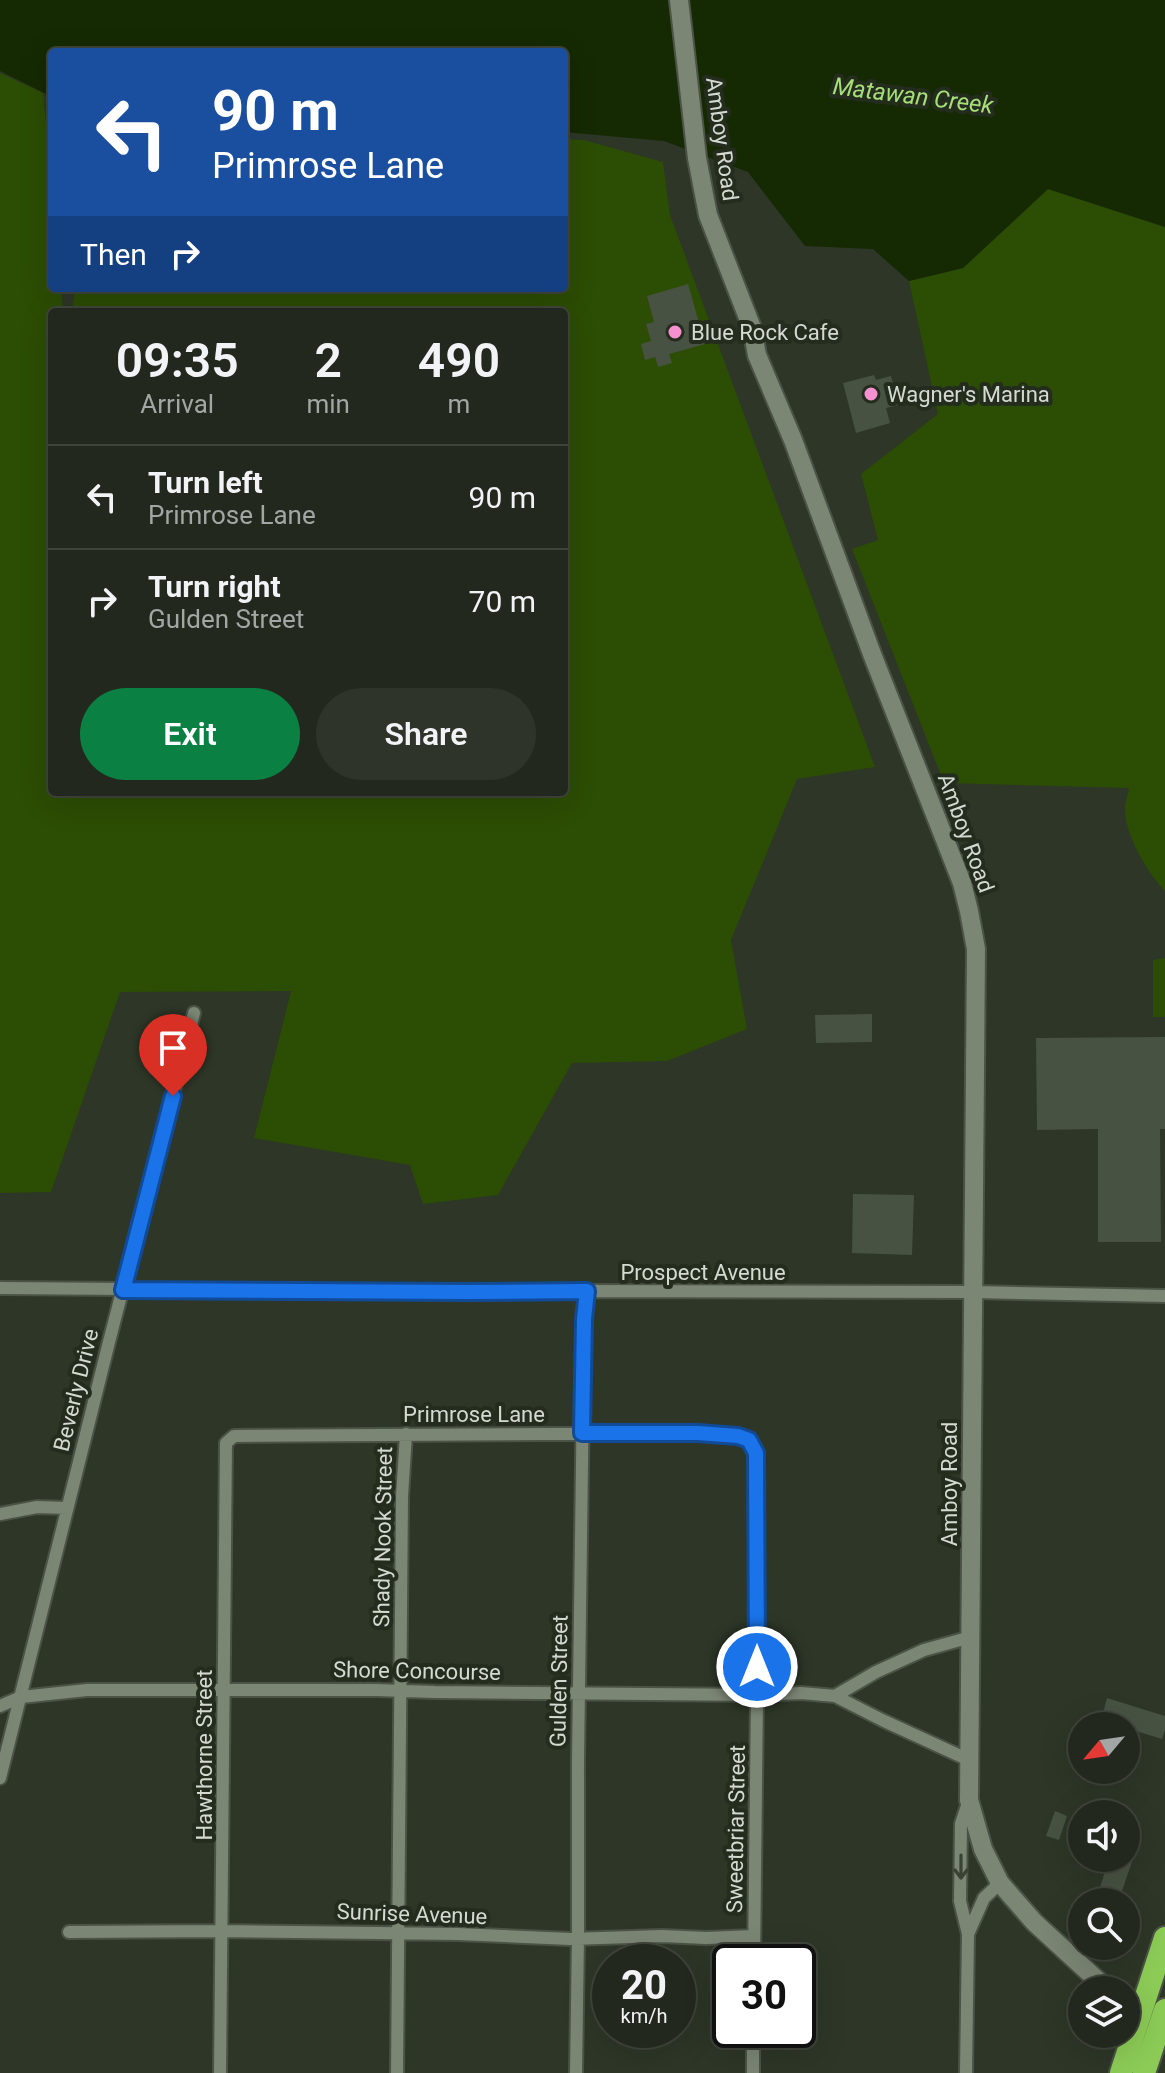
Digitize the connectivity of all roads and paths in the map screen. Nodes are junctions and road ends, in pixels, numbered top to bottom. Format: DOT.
graph roads {
  1 [pos="679,0"];
  2 [pos="194,1013"];
  3 [pos="0,1288"];
  4 [pos="123,1290"];
  5 [pos="587,1291"];
  6 [pos="974,1292"];
  7 [pos="1165,1296"];
  8 [pos="582,1433"];
  9 [pos="406,1434"];
  10 [pos="720,1435"];
  11 [pos="229,1438"];
  12 [pos="67,1508"];
  13 [pos="0,1514"];
  14 [pos="971,1637"];
  15 [pos="224,1690"];
  16 [pos="400,1691"];
  17 [pos="579,1694"];
  18 [pos="757,1695"];
  19 [pos="835,1696"];
  20 [pos="21,1697"];
  21 [pos="0,1706"];
  22 [pos="969,1760"];
  23 [pos="0,1778"];
  24 [pos="969,1800"];
  25 [pos="1000,1883"];
  26 [pos="222,1931"];
  27 [pos="69,1932"];
  28 [pos="400,1933"];
  29 [pos="968,1934"];
  30 [pos="754,1936"];
  31 [pos="578,1938"];
  32 [pos="1165,1938"];
  33 [pos="754,1944"];
  34 [pos="1093,1976"];
  35 [pos="1140,1994"];
  36 [pos="1140,2014"];
  37 [pos="1163,2025"];
  38 [pos="753,2048"];
  39 [pos="1126,2048"];
  40 [pos="220,2073"];
  41 [pos="397,2073"];
  42 [pos="576,2073"];
  43 [pos="753,2073"];
  44 [pos="966,2073"];
  45 [pos="1121,2073"];
  46 [pos="1144,2073"];
  1 -- 6 [label="main road, Amboy Road"];
  2 -- 4 [label="street, Beverly Drive"];
  3 -- 4 [label="street, Prospect Avenue"];
  4 -- 5 [label="street, Prospect Avenue"];
  4 -- 12 [label="street, Beverly Drive"];
  5 -- 6 [label="street, Prospect Avenue"];
  5 -- 8 [label="street, Gulden Street"];
  6 -- 7 [label="street, Prospect Avenue"];
  6 -- 14 [label="main road, Amboy Road"];
  8 -- 9 [label="street, Primrose Lane"];
  8 -- 10 [label="street, Primrose Lane"];
  8 -- 17 [label="street, Gulden Street"];
  9 -- 11 [label="street, Primrose Lane"];
  9 -- 16 [label="street, Shady Nook Street"];
  10 -- 18 [label="street, Sweetbriar Street"];
  11 -- 15 [label="street, Hawthorne Street"];
  12 -- 13 [label="street"];
  12 -- 20 [label="street, Beverly Drive"];
  14 -- 19 [label="street"];
  14 -- 22 [label="main road, Amboy Road"];
  15 -- 16 [label="street, Shore Concourse"];
  15 -- 20 [label="street, Shore Concourse"];
  15 -- 26 [label="street, Hawthorne Street"];
  16 -- 17 [label="street, Shore Concourse"];
  16 -- 28 [label="street, Shady Nook Street"];
  17 -- 18 [label="street, Shore Concourse"];
  17 -- 31 [label="street, Gulden Street"];
  18 -- 19 [label="street, Shore Concourse"];
  18 -- 30 [label="street, Sweetbriar Street"];
  19 -- 22 [label="street, Shore Concourse"];
  20 -- 21 [label="street, Shore Concourse"];
  20 -- 23 [label="street, Beverly Drive"];
  22 -- 24 [label="main road, Amboy Road"];
  24 -- 25 [label="main road, Amboy Road"];
  24 -- 29 [label="street, Amboy Road, one-way"];
  25 -- 29 [label="street, Amboy Road"];
  25 -- 34 [label="main road, Amboy Road"];
  26 -- 27 [label="street, Sunrise Avenue"];
  26 -- 28 [label="street, Sunrise Avenue"];
  26 -- 40 [label="street, Hawthorne Street"];
  28 -- 31 [label="street, Sunrise Avenue"];
  28 -- 41 [label="street, Shady Nook Street"];
  29 -- 44 [label="street, Amboy Road"];
  30 -- 31 [label="street, Sunrise Avenue"];
  30 -- 33 [label="street, Sweetbriar Street"];
  31 -- 42 [label="street, Gulden Street"];
  32 -- 35 [label="highway"];
  36 -- 37 [label="highway"];
  37 -- 46 [label="highway"];
  38 -- 43 [label="street"];
  39 -- 45 [label="highway"];
}
